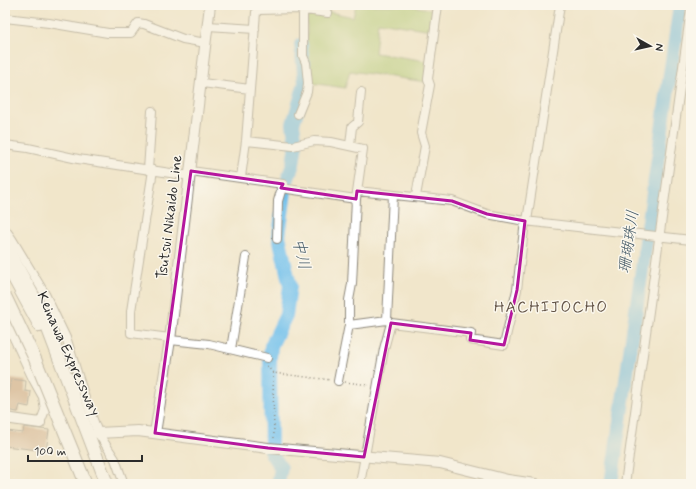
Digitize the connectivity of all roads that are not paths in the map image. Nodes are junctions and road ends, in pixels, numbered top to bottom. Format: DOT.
graph roads {
  1 [pos="210,5"];
  2 [pos="438,5"];
  3 [pos="560,5"];
  4 [pos="298,8"];
  5 [pos="691,9"];
  6 [pos="328,13"];
  7 [pos="5,18"];
  8 [pos="208,26"];
  9 [pos="255,29"];
  10 [pos="206,43"];
  11 [pos="202,83"];
  12 [pos="250,89"];
  13 [pos="361,92"];
  14 [pos="152,111"];
  15 [pos="298,114"];
  16 [pos="246,141"];
  17 [pos="5,144"];
  18 [pos="350,144"];
  19 [pos="150,170"];
  20 [pos="191,173"];
  21 [pos="241,177"];
  22 [pos="285,189"];
  23 [pos="357,195"];
  24 [pos="392,195"];
  25 [pos="416,196"];
  26 [pos="526,221"];
  27 [pos="5,230"];
  28 [pos="658,237"];
  29 [pos="277,239"];
  30 [pos="691,240"];
  31 [pos="5,245"];
  32 [pos="246,257"];
  33 [pos="5,262"];
  34 [pos="5,296"];
  35 [pos="5,310"];
  36 [pos="389,321"];
  37 [pos="6,325"];
  38 [pos="349,325"];
  39 [pos="170,339"];
  40 [pos="231,349"];
  41 [pos="267,358"];
  42 [pos="338,381"];
  43 [pos="5,418"];
  44 [pos="40,423"];
  45 [pos="98,432"];
  46 [pos="155,433"];
  47 [pos="364,456"];
  48 [pos="487,480"];
  49 [pos="86,484"];
  50 [pos="107,484"];
  51 [pos="124,484"];
  52 [pos="360,484"];
  53 [pos="535,484"];
  54 [pos="625,484"];
  1 -- 8 [label="main road, Tsutsui Nikaido Line"];
  2 -- 25 [label="street"];
  3 -- 26 [label="street"];
  4 -- 6 [label="street"];
  4 -- 9 [label="street"];
  4 -- 15 [label="street"];
  5 -- 28 [label="street"];
  7 -- 10 [label="street"];
  8 -- 9 [label="street"];
  8 -- 10 [label="main road, Tsutsui Nikaido Line"];
  9 -- 12 [label="street"];
  10 -- 11 [label="main road, Tsutsui Nikaido Line"];
  11 -- 12 [label="street"];
  11 -- 20 [label="main road, Tsutsui Nikaido Line"];
  12 -- 16 [label="street"];
  13 -- 18 [label="street"];
  14 -- 19 [label="street"];
  16 -- 18 [label="street"];
  16 -- 21 [label="street"];
  17 -- 19 [label="street"];
  18 -- 23 [label="street"];
  19 -- 20 [label="street"];
  19 -- 39 [label="street"];
  20 -- 21 [label="street"];
  20 -- 39 [label="main road, Tsutsui Nikaido Line"];
  21 -- 22 [label="street"];
  22 -- 23 [label="street"];
  22 -- 29 [label="street"];
  23 -- 24 [label="street"];
  23 -- 38 [label="street"];
  24 -- 25 [label="street"];
  24 -- 36 [label="street"];
  25 -- 26 [label="street"];
  26 -- 28 [label="street"];
  26 -- 36 [label="street"];
  27 -- 45 [label="street"];
  28 -- 30 [label="street"];
  28 -- 54 [label="street"];
  31 -- 50 [label="highway"];
  32 -- 40 [label="street"];
  33 -- 50 [label="highway, Keinawa Expressway"];
  34 -- 49 [label="highway, bridge"];
  35 -- 49 [label="highway"];
  36 -- 38 [label="street"];
  36 -- 47 [label="street"];
  37 -- 44 [label="street"];
  38 -- 42 [label="street"];
  39 -- 40 [label="street"];
  39 -- 46 [label="main road, Tsutsui Nikaido Line"];
  40 -- 41 [label="street"];
  43 -- 44 [label="main road"];
  45 -- 46 [label="main road"];
  45 -- 51 [label="street"];
  46 -- 47 [label="main road"];
  47 -- 48 [label="main road"];
  47 -- 52 [label="street"];
  48 -- 53 [label="main road"];
}
